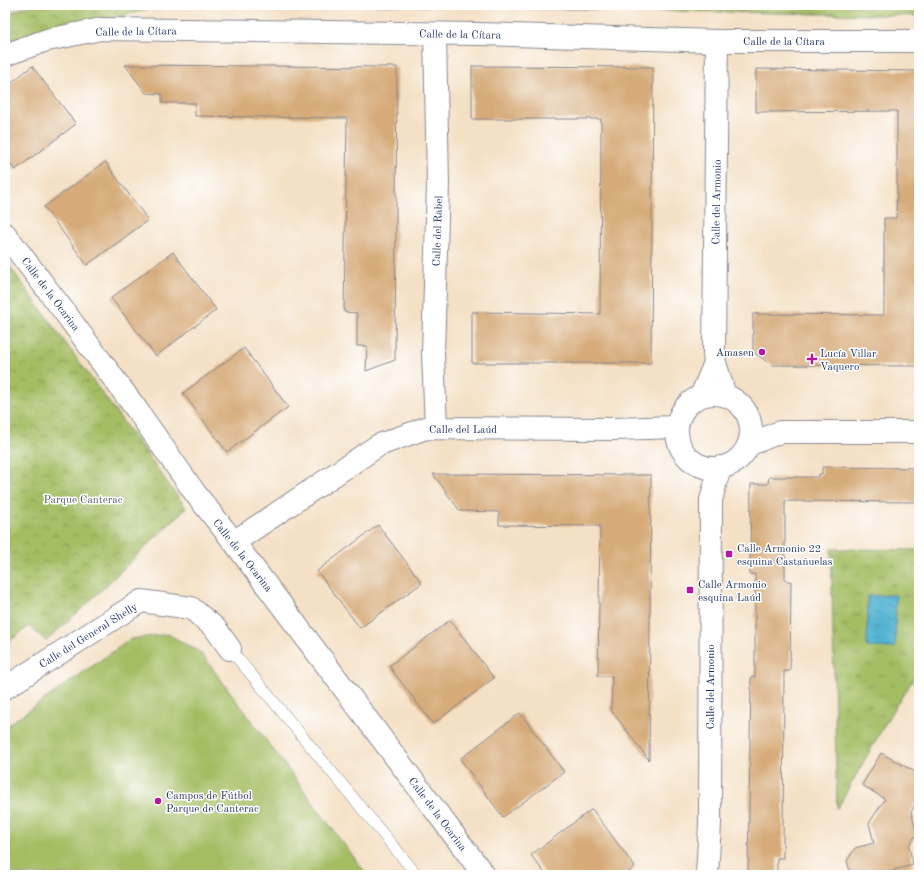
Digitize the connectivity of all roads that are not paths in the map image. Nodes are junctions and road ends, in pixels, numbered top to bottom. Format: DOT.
graph roads {
  1 [pos="434,34"];
  2 [pos="717,41"];
  3 [pos="919,41"];
  4 [pos="5,55"];
  5 [pos="5,234"];
  6 [pos="714,362"];
  7 [pos="726,395"];
  8 [pos="701,396"];
  9 [pos="748,416"];
  10 [pos="677,427"];
  11 [pos="436,428"];
  12 [pos="780,432"];
  13 [pos="919,432"];
  14 [pos="748,445"];
  15 [pos="698,464"];
  16 [pos="720,467"];
  17 [pos="712,500"];
  18 [pos="234,542"];
  19 [pos="230,649"];
  20 [pos="5,688"];
  21 [pos="417,875"];
  22 [pos="484,875"];
  23 [pos="707,875"];
  1 -- 2 [label="street, Calle de la Cítara"];
  1 -- 4 [label="street, Calle de la Cítara"];
  1 -- 11 [label="street, Calle del Rabel"];
  2 -- 3 [label="street, Calle de la Cítara"];
  2 -- 6 [label="street, Calle del Armonio"];
  5 -- 18 [label="street, Calle de la Ocarina"];
  6 -- 7 [label="street, Calle del Armonio"];
  6 -- 8 [label="street, Calle del Armonio"];
  7 -- 8 [label="street"];
  7 -- 9 [label="street"];
  8 -- 10 [label="street"];
  9 -- 12 [label="street"];
  9 -- 14 [label="street"];
  10 -- 11 [label="street, Calle del Laúd"];
  10 -- 15 [label="street"];
  11 -- 18 [label="street, Calle del Laúd"];
  12 -- 13 [label="street"];
  12 -- 14 [label="street"];
  14 -- 16 [label="street"];
  15 -- 16 [label="street"];
  15 -- 17 [label="street, Calle del Armonio"];
  16 -- 17 [label="street, Calle del Armonio"];
  17 -- 23 [label="street, Calle del Armonio"];
  18 -- 22 [label="street, Calle de la Ocarina"];
  19 -- 20 [label="street, Calle del General Shelly"];
  19 -- 21 [label="lane"];
}
